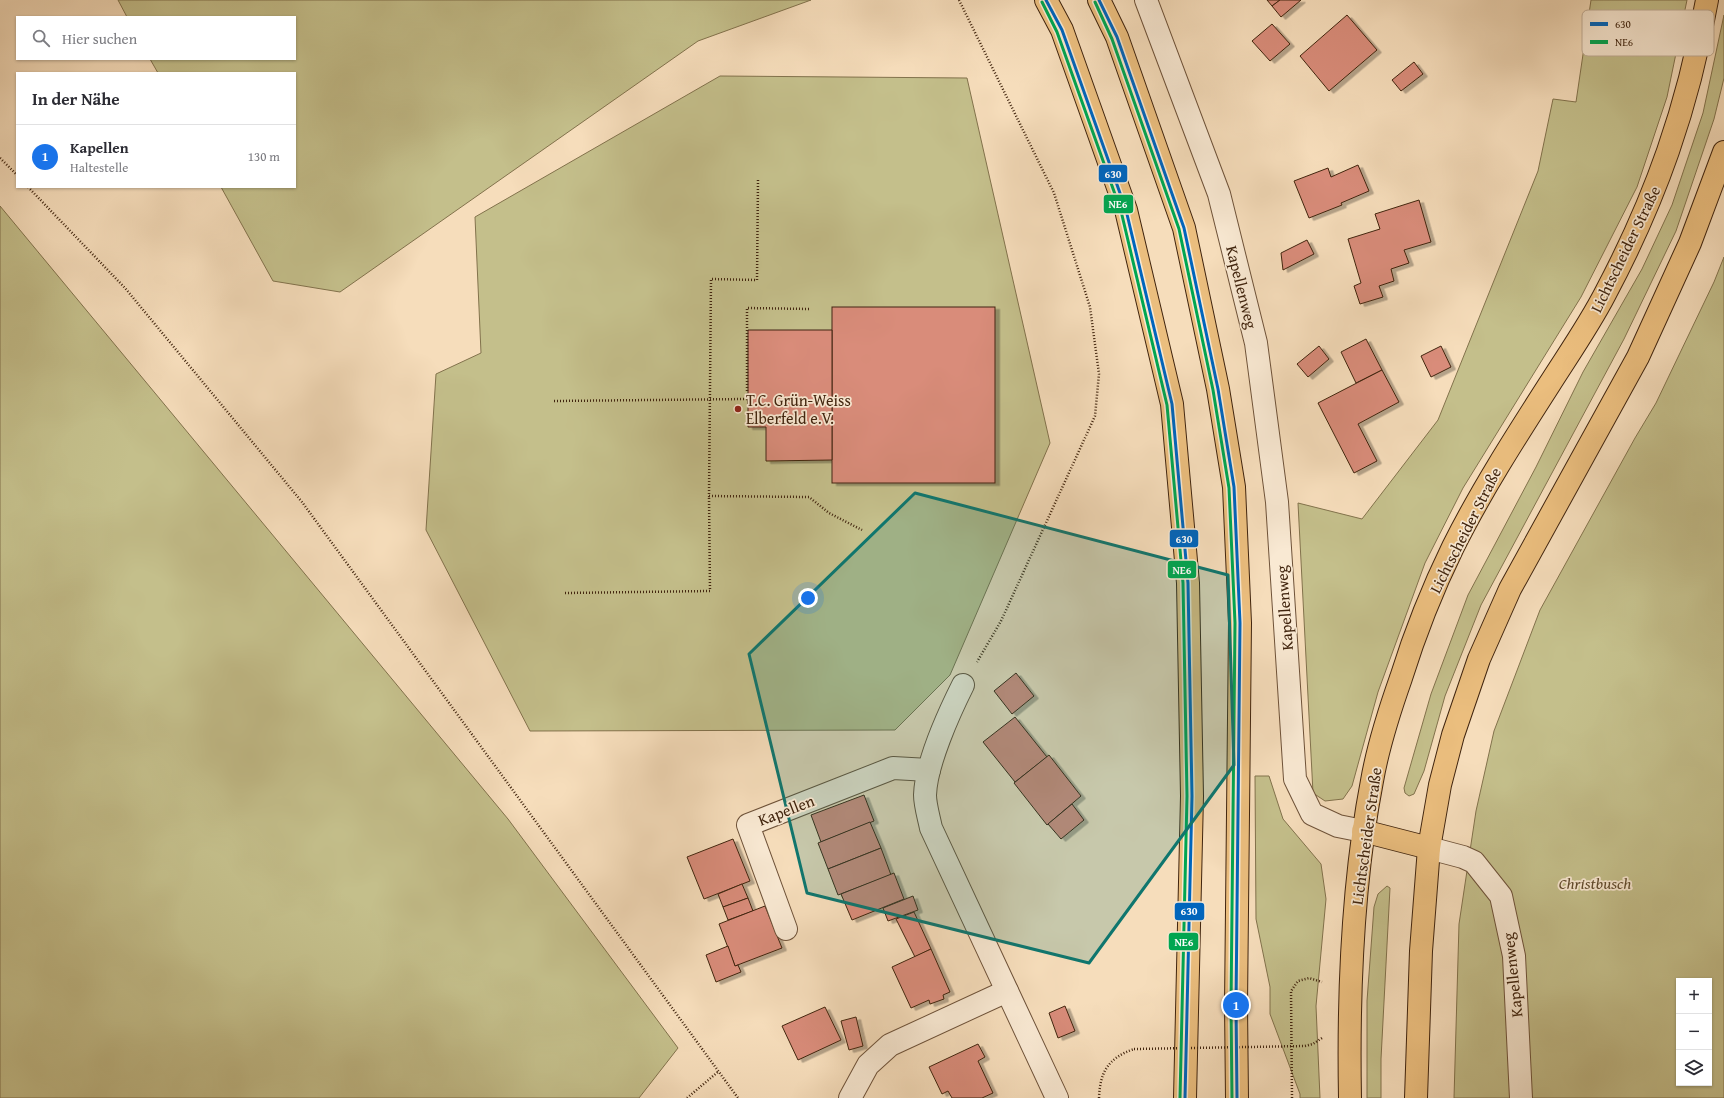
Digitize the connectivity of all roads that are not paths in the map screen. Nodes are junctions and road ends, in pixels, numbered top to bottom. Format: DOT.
graph roads {
  1 [pos="1046,0"];
  2 [pos="1099,0"];
  3 [pos="1146,0"];
  4 [pos="1706,0"];
  5 [pos="1704,10"];
  6 [pos="1696,56"];
  7 [pos="1724,152"];
  8 [pos="963,685"];
  9 [pos="929,770"];
  10 [pos="1363,831"];
  11 [pos="1429,848"];
  12 [pos="786,929"];
  13 [pos="1007,991"];
  14 [pos="850,1098"];
  15 [pos="1057,1098"];
  16 [pos="1185,1098"];
  17 [pos="1237,1098"];
  18 [pos="1350,1098"];
  19 [pos="1416,1098"];
  20 [pos="1521,1098"];
  1 -- 16 [label="main road"];
  2 -- 17 [label="main road"];
  3 -- 10 [label="street, Kapellenweg"];
  4 -- 5 [label="main road, Lichtscheider Straße"];
  6 -- 10 [label="main road, Lichtscheider Straße"];
  7 -- 11 [label="main road"];
  8 -- 9 [label="street"];
  9 -- 12 [label="street, Kapellen"];
  9 -- 13 [label="street"];
  10 -- 11 [label="main road, Kapellenweg"];
  10 -- 18 [label="main road, Lichtscheider Straße"];
  11 -- 19 [label="main road"];
  11 -- 20 [label="street, Kapellenweg"];
  13 -- 14 [label="street"];
  13 -- 15 [label="street"];
}
